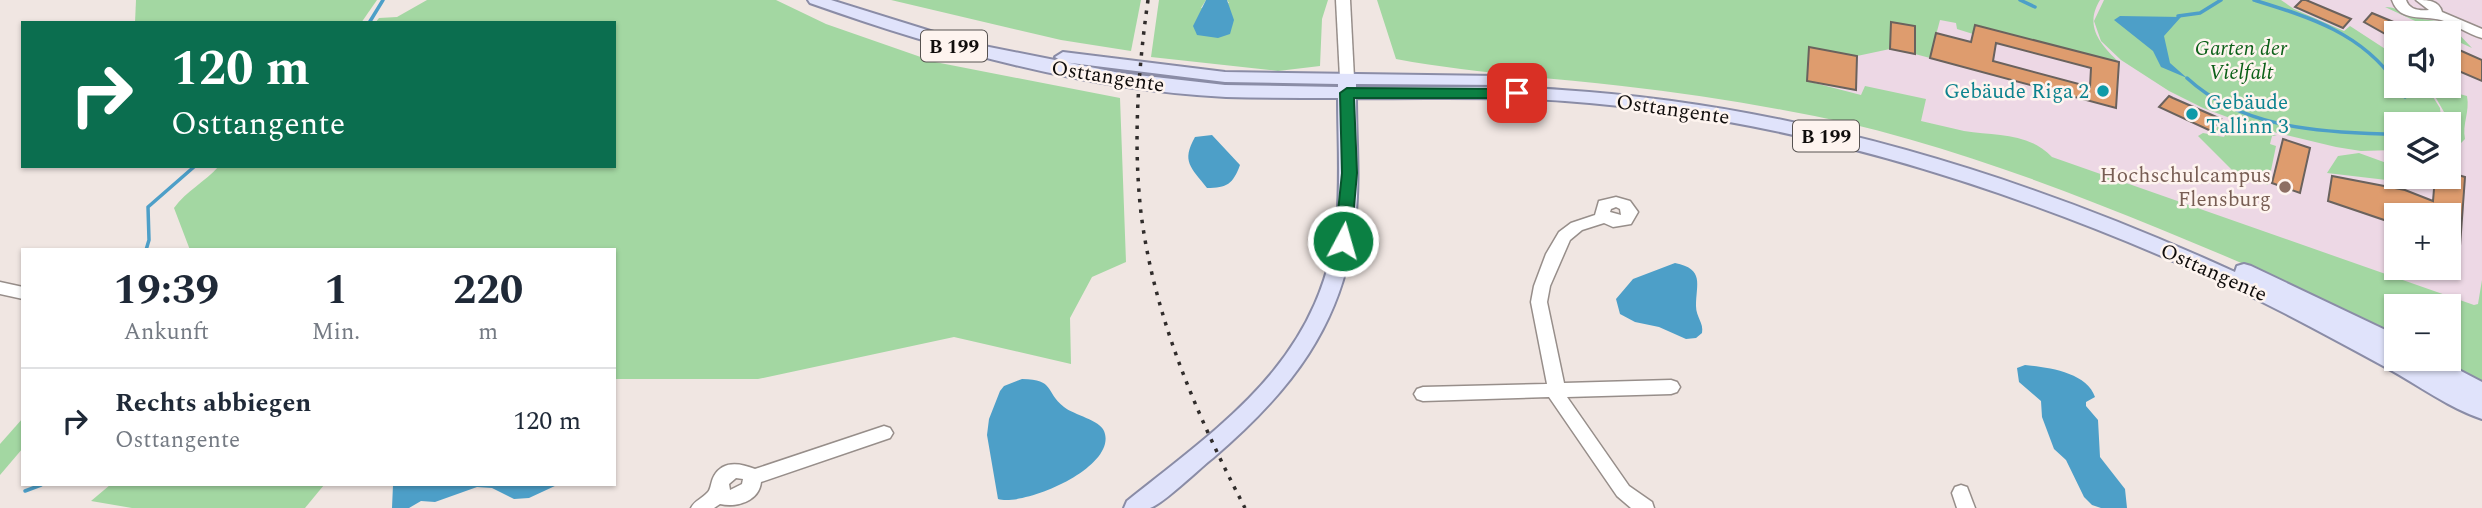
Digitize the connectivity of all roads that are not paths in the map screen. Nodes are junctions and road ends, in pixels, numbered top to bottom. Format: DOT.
graph roads {
  1 [pos="816,0"];
  2 [pos="853,0"];
  3 [pos="1343,0"];
  4 [pos="2399,0"];
  5 [pos="2423,0"];
  6 [pos="2436,14"];
  7 [pos="2482,33"];
  8 [pos="1347,85"];
  9 [pos="1605,217"];
  10 [pos="0,288"];
  11 [pos="21,293"];
  12 [pos="2384,339"];
  13 [pos="2444,371"];
  14 [pos="1671,387"];
  15 [pos="1556,388"];
  16 [pos="2482,391"];
  17 [pos="1423,394"];
  18 [pos="2482,410"];
  19 [pos="884,433"];
  20 [pos="752,477"];
  21 [pos="720,494"];
  22 [pos="747,501"];
  23 [pos="1636,506"];
  24 [pos="700,508"];
  25 [pos="1135,508"];
  1 -- 8 [label="main road, Osttangente / B 199"];
  2 -- 8 [label="main road, Osttangente / B 199"];
  3 -- 8 [label="street"];
  4 -- 6 [label="street"];
  5 -- 6 [label="street"];
  6 -- 7 [label="street"];
  8 -- 12 [label="main road, Osttangente / B 199"];
  8 -- 18 [label="main road, Osttangente / B 199"];
  8 -- 25 [label="main road"];
  9 -- 15 [label="street"];
  10 -- 11 [label="street"];
  13 -- 16 [label="main road"];
  14 -- 15 [label="street"];
  15 -- 17 [label="street"];
  15 -- 23 [label="street"];
  19 -- 20 [label="street"];
  20 -- 21 [label="street"];
  20 -- 22 [label="street"];
  21 -- 22 [label="street"];
  21 -- 24 [label="street"];
}
